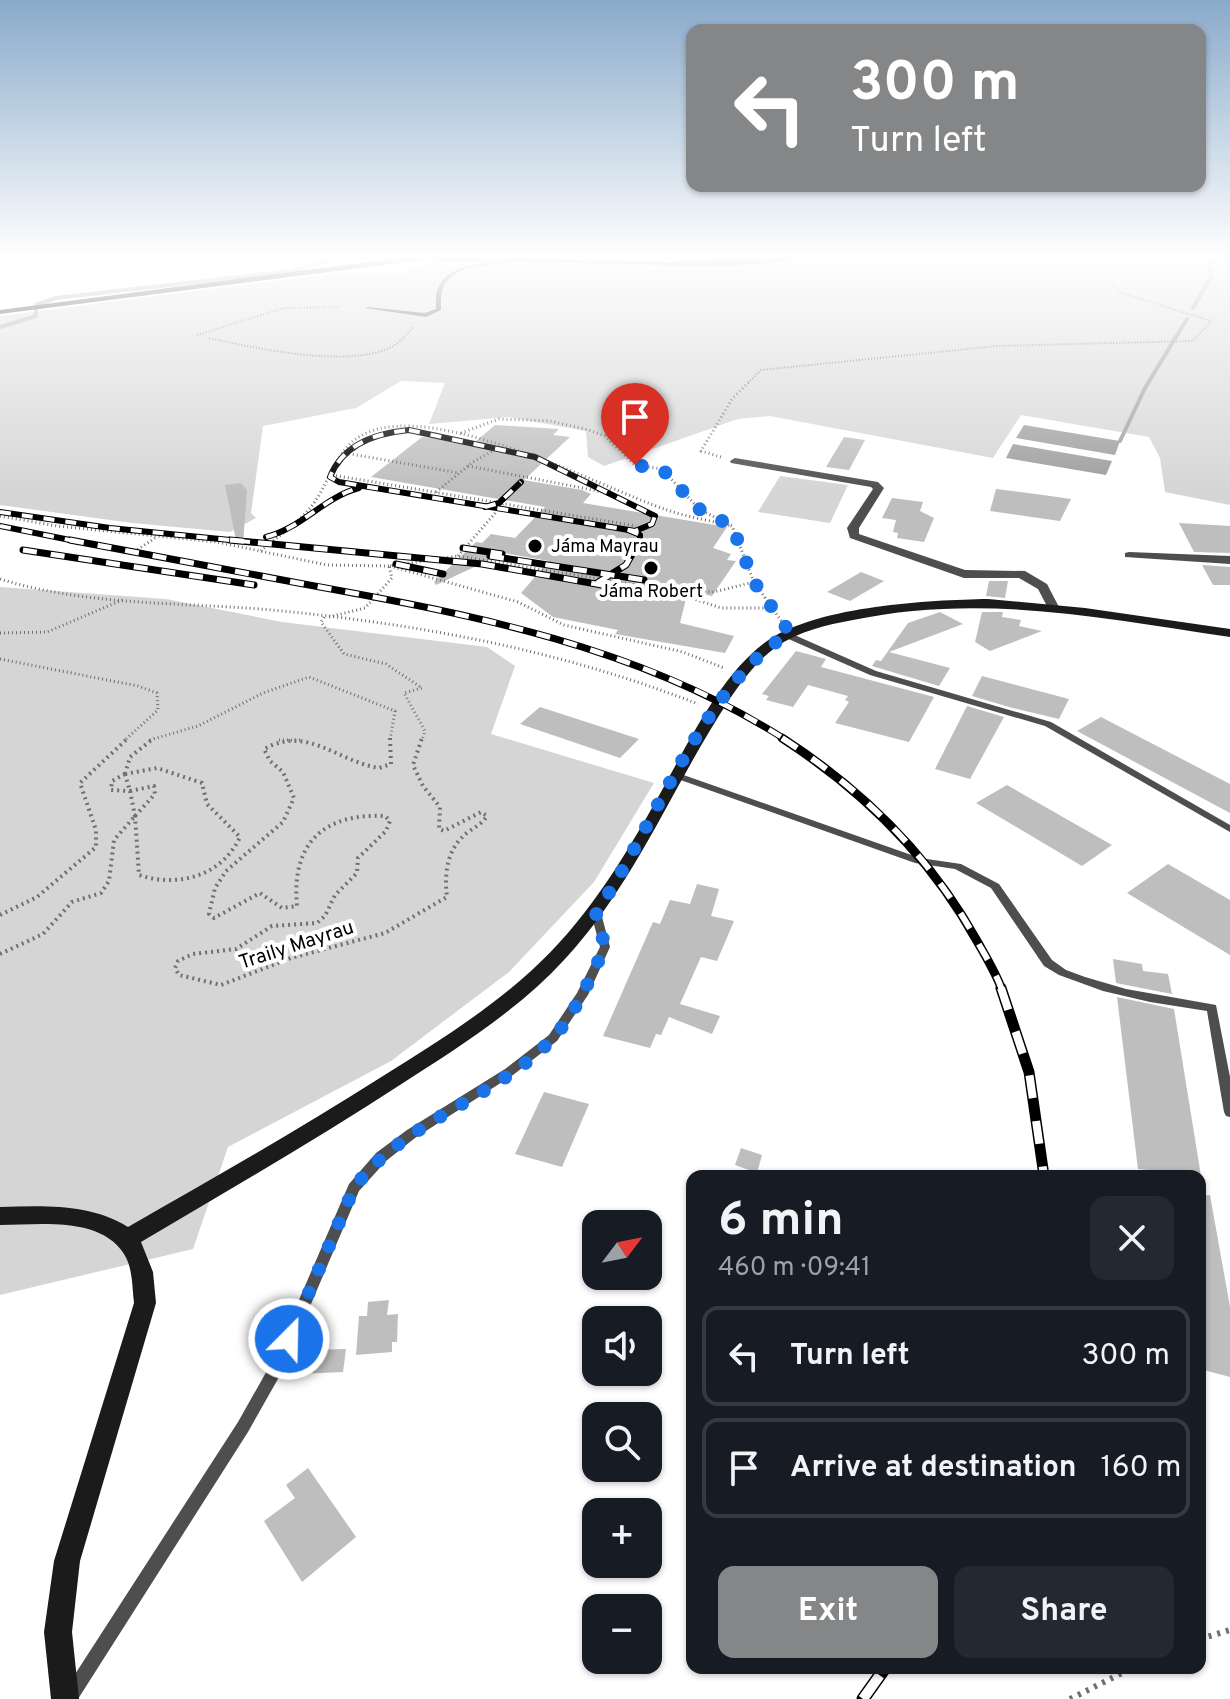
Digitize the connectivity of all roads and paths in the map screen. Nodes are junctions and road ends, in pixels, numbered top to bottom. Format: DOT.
graph roads {
  1 [pos="403,336"];
  2 [pos="1197,336"];
  3 [pos="209,338"];
  4 [pos="458,434"];
  5 [pos="502,445"];
  6 [pos="345,453"];
  7 [pos="735,461"];
  8 [pos="468,466"];
  9 [pos="459,473"];
  10 [pos="332,475"];
  11 [pos="615,489"];
  12 [pos="436,492"];
  13 [pos="503,504"];
  14 [pos="0,516"];
  15 [pos="636,526"];
  16 [pos="732,526"];
  17 [pos="157,537"];
  18 [pos="261,551"];
  19 [pos="131,554"];
  20 [pos="1129,555"];
  21 [pos="458,556"];
  22 [pos="1230,560"];
  23 [pos="389,566"];
  24 [pos="0,579"];
  25 [pos="754,582"];
  26 [pos="667,590"];
  27 [pos="122,600"];
  28 [pos="773,608"];
  29 [pos="1054,609"];
  30 [pos="324,617"];
  31 [pos="0,633"];
  32 [pos="1230,633"];
  33 [pos="789,634"];
  34 [pos="0,659"];
  35 [pos="742,674"];
  36 [pos="715,712"];
  37 [pos="124,773"];
  38 [pos="675,775"];
  39 [pos="132,790"];
  40 [pos="134,819"];
  41 [pos="1230,829"];
  42 [pos="596,913"];
  43 [pos="0,915"];
  44 [pos="0,954"];
  45 [pos="1230,1112"];
  46 [pos="0,1216"];
  47 [pos="129,1238"];
  48 [pos="1230,1630"];
  49 [pos="1206,1637"];
  50 [pos="1120,1674"];
  51 [pos="66,1699"];
  52 [pos="1070,1699"];
  1 -- 3 [label="path"];
  2 -- 7 [label="path"];
  4 -- 5 [label="path"];
  4 -- 6 [label="path"];
  4 -- 16 [label="path"];
  5 -- 8 [label="path"];
  5 -- 11 [label="path"];
  6 -- 9 [label="path"];
  6 -- 10 [label="path"];
  7 -- 29 [label="street"];
  8 -- 9 [label="path"];
  8 -- 11 [label="path"];
  9 -- 12 [label="path"];
  10 -- 12 [label="path"];
  10 -- 18 [label="path"];
  11 -- 16 [label="path"];
  12 -- 13 [label="path"];
  13 -- 15 [label="path"];
  13 -- 21 [label="path"];
  14 -- 17 [label="path"];
  16 -- 25 [label="path"];
  17 -- 18 [label="path"];
  17 -- 19 [label="path"];
  18 -- 23 [label="path"];
  20 -- 22 [label="street"];
  21 -- 23 [label="path"];
  21 -- 26 [label="path"];
  23 -- 30 [label="path"];
  23 -- 35 [label="path"];
  24 -- 27 [label="path"];
  25 -- 26 [label="path"];
  25 -- 28 [label="path"];
  26 -- 28 [label="path"];
  27 -- 30 [label="path"];
  27 -- 31 [label="path"];
  28 -- 33 [label="path"];
  29 -- 32 [label="street"];
  29 -- 33 [label="street"];
  30 -- 36 [label="path"];
  30 -- 37 [label="path, Traily Mayrau"];
  33 -- 35 [label="street"];
  33 -- 41 [label="lane"];
  34 -- 43 [label="path"];
  35 -- 36 [label="street"];
  36 -- 38 [label="street"];
  37 -- 39 [label="path"];
  37 -- 39 [label="path"];
  37 -- 40 [label="path"];
  38 -- 42 [label="street"];
  38 -- 45 [label="lane"];
  39 -- 40 [label="path"];
  39 -- 40 [label="path"];
  40 -- 44 [label="path"];
  42 -- 47 [label="street"];
  42 -- 51 [label="lane"];
  46 -- 47 [label="street"];
  47 -- 51 [label="street"];
  48 -- 49 [label="path"];
  50 -- 52 [label="path"];
}
